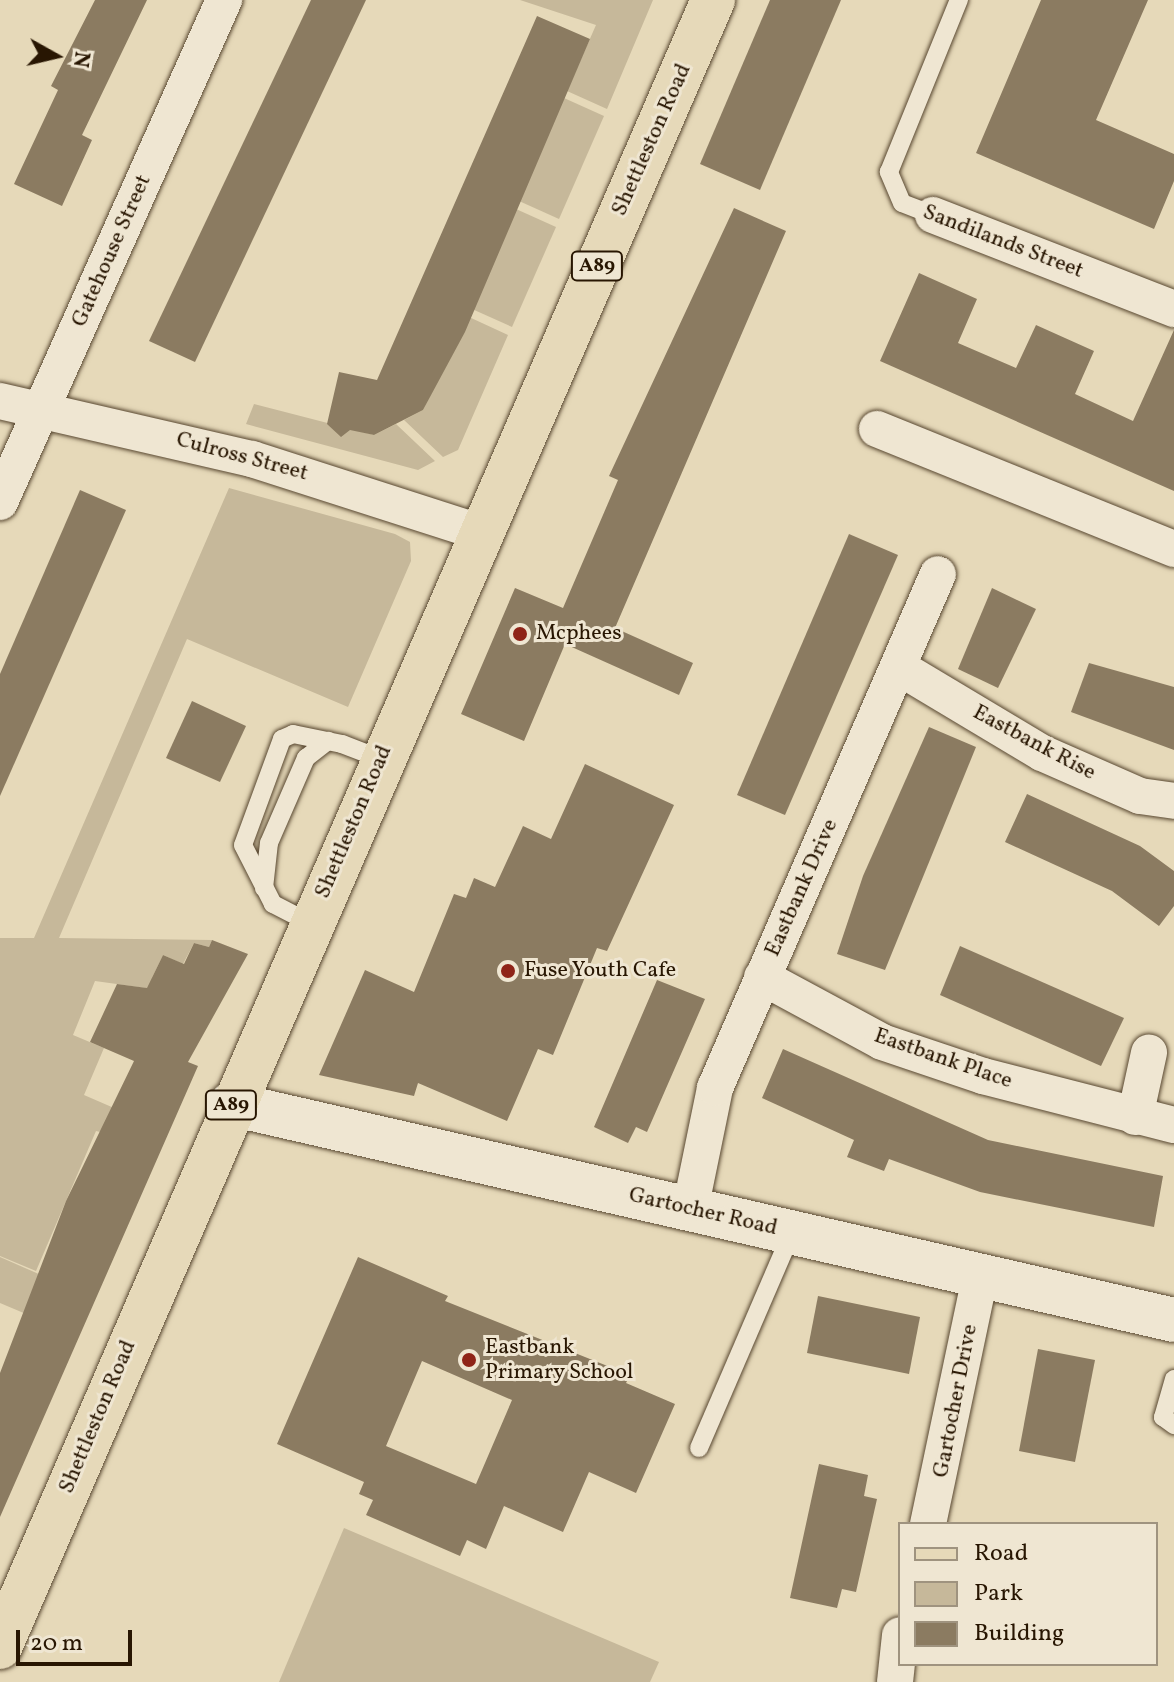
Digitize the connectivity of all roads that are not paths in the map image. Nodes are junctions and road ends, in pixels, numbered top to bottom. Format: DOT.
graph roads {
  1 [pos="224,0"];
  2 [pos="713,0"];
  3 [pos="959,0"];
  4 [pos="933,215"];
  5 [pos="1174,309"];
  6 [pos="0,401"];
  7 [pos="42,409"];
  8 [pos="877,429"];
  9 [pos="0,502"];
  10 [pos="480,532"];
  11 [pos="1174,549"];
  12 [pos="938,574"];
  13 [pos="900,668"];
  14 [pos="328,741"];
  15 [pos="381,759"];
  16 [pos="1174,801"];
  17 [pos="264,890"];
  18 [pos="310,923"];
  19 [pos="762,977"];
  20 [pos="1149,1053"];
  21 [pos="231,1104"];
  22 [pos="1135,1117"];
  23 [pos="1174,1125"];
  24 [pos="690,1210"];
  25 [pos="792,1232"];
  26 [pos="980,1277"];
  27 [pos="1174,1320"];
  28 [pos="1174,1379"];
  29 [pos="1174,1425"];
  30 [pos="699,1448"];
  31 [pos="928,1522"];
  32 [pos="0,1647"];
  33 [pos="898,1654"];
  34 [pos="895,1682"];
  1 -- 7 [label="street, Gatehouse Street"];
  2 -- 10 [label="main road, Shettleston Road / A89"];
  3 -- 4 [label="lane, Sandilands Street"];
  4 -- 5 [label="street, Sandilands Street"];
  6 -- 7 [label="street, Culross Street"];
  7 -- 9 [label="street, Gatehouse Street"];
  7 -- 10 [label="street, Culross Street"];
  8 -- 11 [label="street"];
  10 -- 15 [label="main road, Shettleston Road / A89"];
  12 -- 13 [label="street, Eastbank Drive"];
  13 -- 16 [label="street, Eastbank Rise"];
  13 -- 19 [label="street, Eastbank Drive"];
  14 -- 15 [label="lane"];
  14 -- 17 [label="lane"];
  14 -- 17 [label="lane"];
  15 -- 18 [label="main road, Shettleston Road / A89"];
  17 -- 18 [label="lane"];
  18 -- 21 [label="main road, Shettleston Road / A89"];
  19 -- 22 [label="street, Eastbank Place"];
  19 -- 24 [label="street, Eastbank Drive"];
  20 -- 22 [label="street"];
  21 -- 24 [label="main road, Gartocher Road"];
  21 -- 32 [label="main road, Shettleston Road / A89"];
  22 -- 23 [label="street, Eastbank Place"];
  24 -- 25 [label="main road, Gartocher Road"];
  25 -- 26 [label="main road, Gartocher Road"];
  25 -- 30 [label="lane"];
  26 -- 27 [label="main road, Gartocher Road"];
  26 -- 31 [label="street, Gartocher Drive"];
  28 -- 29 [label="lane"];
  33 -- 34 [label="street"];
}
